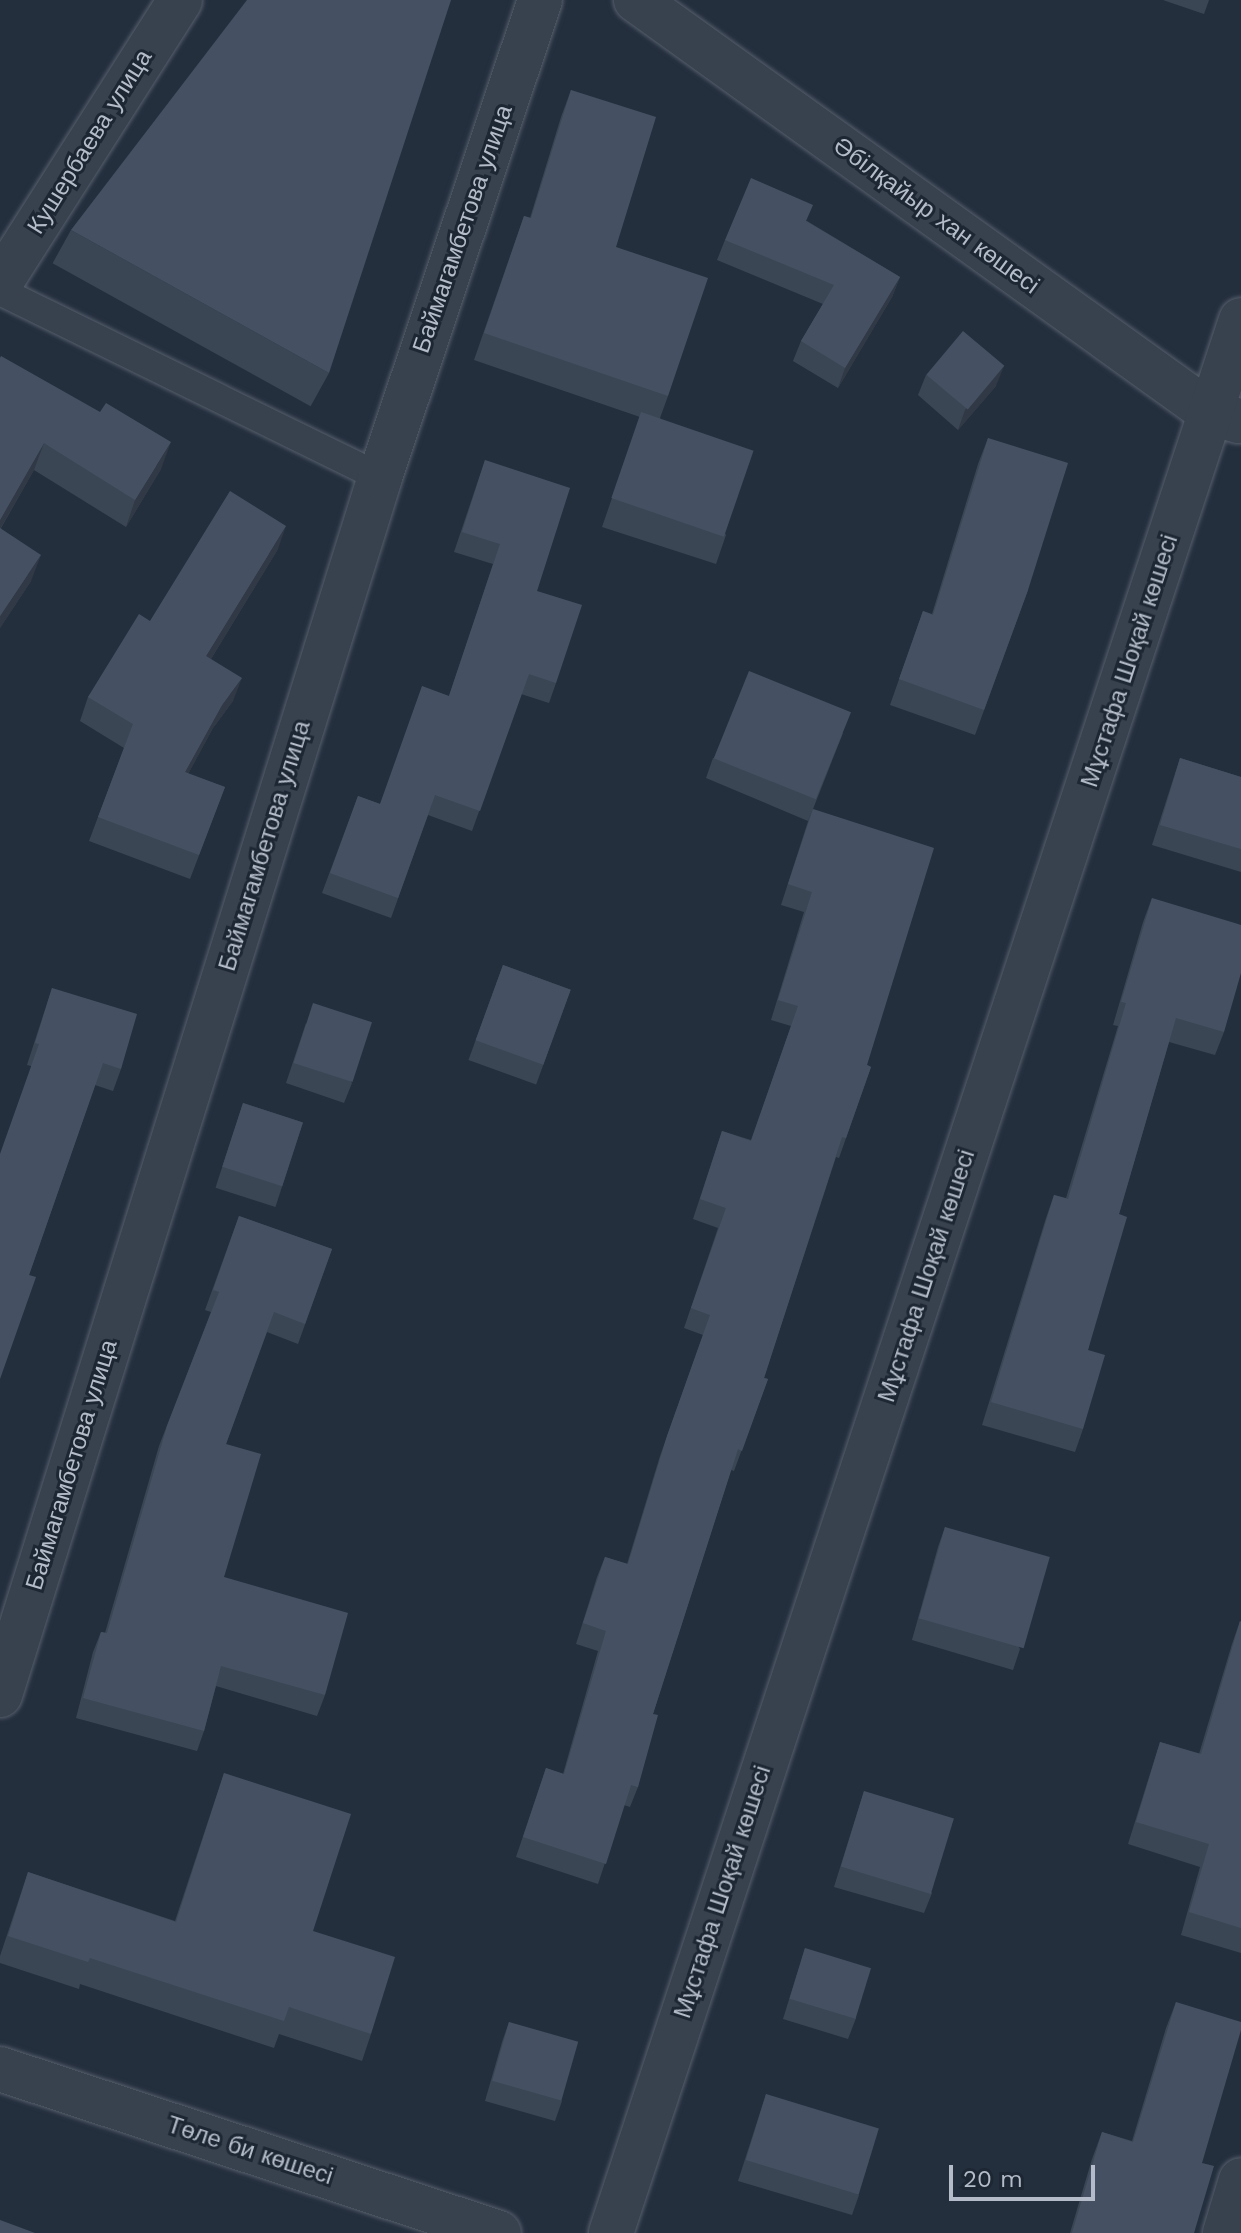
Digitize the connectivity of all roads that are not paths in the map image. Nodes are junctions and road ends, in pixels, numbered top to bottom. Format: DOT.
graph roads {
  1 [pos="180,0"];
  2 [pos="540,0"];
  3 [pos="636,0"];
  4 [pos="0,283"];
  5 [pos="0,291"];
  6 [pos="1241,320"];
  7 [pos="1226,418"];
  8 [pos="380,477"];
  9 [pos="0,1695"];
  10 [pos="0,2069"];
  11 [pos="1241,2180"];
  12 [pos="499,2233"];
  13 [pos="611,2233"];
  14 [pos="1225,2233"];
  1 -- 4 [label="street, Кушербаева улица"];
  2 -- 8 [label="street, Баймагамбетова улица"];
  3 -- 7 [label="street, Әбілқайыр хан көшесі"];
  5 -- 8 [label="lane"];
  6 -- 7 [label="street, Мұстафа Шоқай көшесі"];
  7 -- 13 [label="street, Мұстафа Шоқай көшесі"];
  8 -- 9 [label="street, Баймагамбетова улица"];
  10 -- 12 [label="street, Төле би көшесі"];
  11 -- 14 [label="street"];
}
